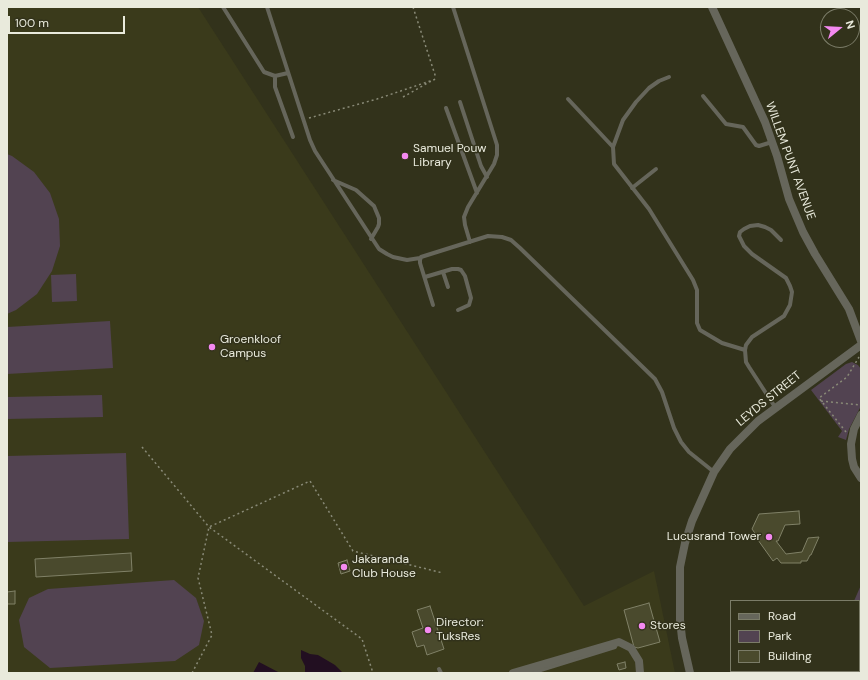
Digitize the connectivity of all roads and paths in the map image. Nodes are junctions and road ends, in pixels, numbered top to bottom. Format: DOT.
graph roads {
  1 [pos="223,7"];
  2 [pos="267,7"];
  3 [pos="413,7"];
  4 [pos="453,7"];
  5 [pos="712,7"];
  6 [pos="288,73"];
  7 [pos="275,76"];
  8 [pos="669,77"];
  9 [pos="436,79"];
  10 [pos="703,96"];
  11 [pos="403,97"];
  12 [pos="568,99"];
  13 [pos="460,102"];
  14 [pos="446,108"];
  15 [pos="304,120"];
  16 [pos="293,138"];
  17 [pos="773,142"];
  18 [pos="613,147"];
  19 [pos="656,169"];
  20 [pos="487,176"];
  21 [pos="333,180"];
  22 [pos="632,188"];
  23 [pos="476,193"];
  24 [pos="371,239"];
  25 [pos="781,240"];
  26 [pos="470,242"];
  27 [pos="420,258"];
  28 [pos="443,272"];
  29 [pos="425,277"];
  30 [pos="448,287"];
  31 [pos="433,305"];
  32 [pos="458,310"];
  33 [pos="861,341"];
  34 [pos="861,345"];
  35 [pos="745,350"];
  36 [pos="861,354"];
  37 [pos="821,401"];
  38 [pos="861,405"];
  39 [pos="776,407"];
  40 [pos="861,415"];
  41 [pos="851,439"];
  42 [pos="142,447"];
  43 [pos="714,472"];
  44 [pos="861,478"];
  45 [pos="209,527"];
  46 [pos="443,573"];
  47 [pos="192,673"];
  48 [pos="373,673"];
  49 [pos="513,673"];
  50 [pos="531,673"];
  51 [pos="636,673"];
  52 [pos="640,673"];
  53 [pos="690,673"];
  1 -- 7 [label="lane"];
  2 -- 6 [label="lane"];
  3 -- 9 [label="path"];
  4 -- 20 [label="lane"];
  5 -- 17 [label="street, WILLEM PUNT AVENUE"];
  6 -- 7 [label="lane"];
  6 -- 15 [label="lane"];
  7 -- 16 [label="lane"];
  8 -- 18 [label="lane"];
  9 -- 11 [label="path"];
  9 -- 15 [label="path"];
  10 -- 17 [label="lane"];
  12 -- 18 [label="lane"];
  13 -- 20 [label="lane"];
  14 -- 23 [label="lane"];
  15 -- 21 [label="lane"];
  17 -- 33 [label="street, WILLEM PUNT AVENUE"];
  18 -- 22 [label="lane"];
  19 -- 22 [label="lane"];
  20 -- 23 [label="lane"];
  21 -- 24 [label="lane"];
  21 -- 24 [label="lane"];
  22 -- 35 [label="lane"];
  23 -- 26 [label="lane"];
  24 -- 27 [label="lane"];
  25 -- 35 [label="lane"];
  26 -- 27 [label="lane"];
  26 -- 43 [label="lane"];
  27 -- 29 [label="lane"];
  28 -- 29 [label="lane"];
  28 -- 30 [label="lane"];
  28 -- 32 [label="lane"];
  29 -- 31 [label="lane"];
  34 -- 39 [label="street, LEYDS STREET"];
  35 -- 39 [label="lane"];
  36 -- 37 [label="path"];
  37 -- 38 [label="path"];
  37 -- 41 [label="path"];
  39 -- 43 [label="street, LEYDS STREET"];
  40 -- 41 [label="street"];
  41 -- 44 [label="street"];
  42 -- 45 [label="path"];
  43 -- 53 [label="street, LEYDS STREET"];
  45 -- 46 [label="path"];
  45 -- 47 [label="path"];
  45 -- 48 [label="path"];
  49 -- 52 [label="street"];
  50 -- 51 [label="lane"];
}
